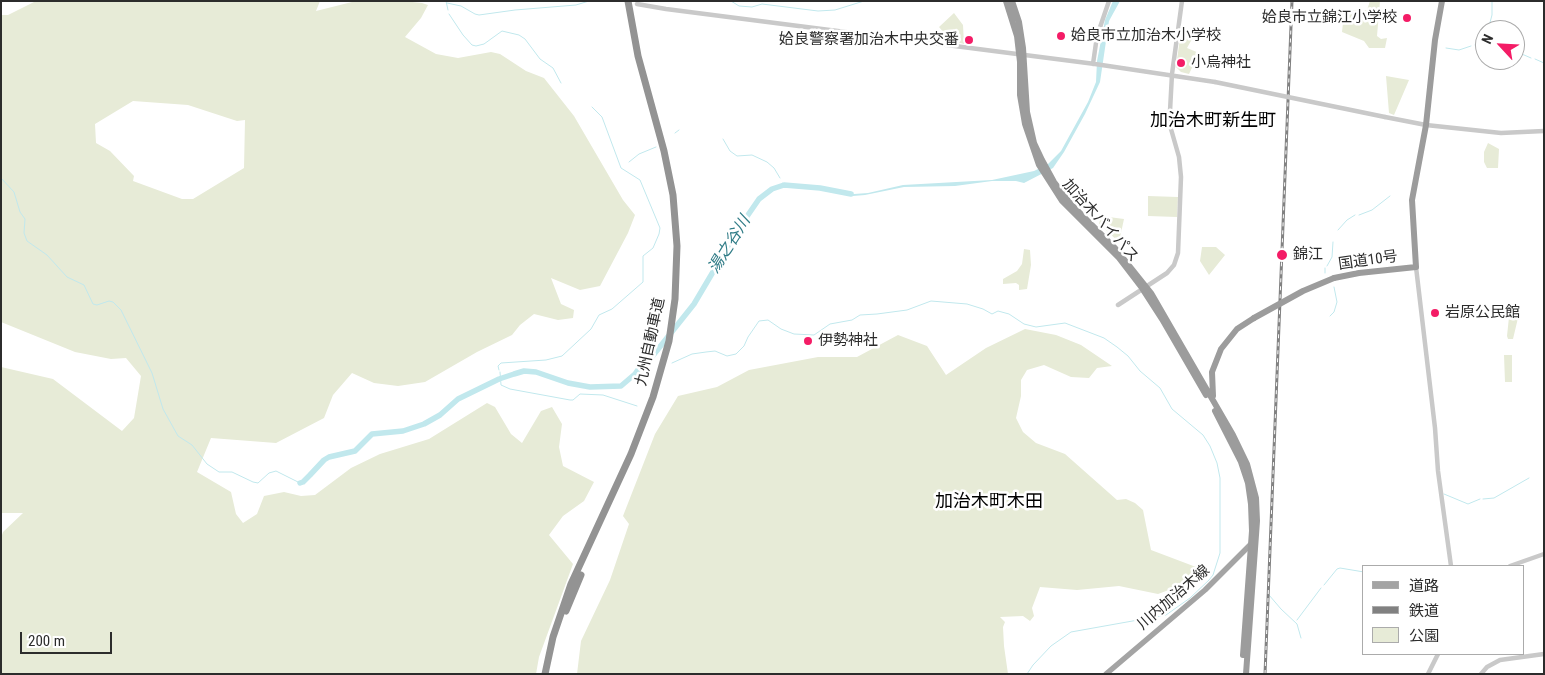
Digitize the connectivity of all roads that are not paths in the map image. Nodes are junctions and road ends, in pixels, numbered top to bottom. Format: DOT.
graph roads {
  1 [pos="628,1"];
  2 [pos="1006,1"];
  3 [pos="1012,1"];
  4 [pos="1109,1"];
  5 [pos="1182,1"];
  6 [pos="1442,1"];
  7 [pos="635,2"];
  8 [pos="1021,55"];
  9 [pos="1094,64"];
  10 [pos="1172,74"];
  11 [pos="1426,125"];
  12 [pos="1544,131"];
  13 [pos="1416,267"];
  14 [pos="1144,287"];
  15 [pos="1118,305"];
  16 [pos="675,317"];
  17 [pos="672,338"];
  18 [pos="1193,364"];
  19 [pos="1212,372"];
  20 [pos="1214,401"];
  21 [pos="1215,412"];
  22 [pos="1254,541"];
  23 [pos="1544,554"];
  24 [pos="1238,557"];
  25 [pos="1250,563"];
  26 [pos="1451,565"];
  27 [pos="1513,565"];
  28 [pos="1544,654"];
  29 [pos="1437,655"];
  30 [pos="1428,673"];
  31 [pos="546,674"];
  32 [pos="550,674"];
  33 [pos="1106,674"];
  34 [pos="1242,674"];
  35 [pos="1246,674"];
  36 [pos="1435,674"];
  37 [pos="1481,674"];
  1 -- 16 [label="highway, 九州自動車道"];
  2 -- 8 [label="highway, 加治木バイパス"];
  3 -- 8 [label="highway, 加治木バイパス"];
  4 -- 9 [label="street"];
  5 -- 10 [label="street"];
  6 -- 11 [label="highway, 国道10号"];
  7 -- 8 [label="street"];
  7 -- 16 [label="highway, 九州自動車道"];
  8 -- 9 [label="street"];
  8 -- 14 [label="highway, 加治木バイパス"];
  9 -- 10 [label="street"];
  10 -- 11 [label="street, bridge"];
  10 -- 14 [label="street"];
  11 -- 12 [label="street"];
  11 -- 13 [label="highway, 国道10号"];
  13 -- 19 [label="highway, 国道10号, bridge"];
  13 -- 26 [label="street"];
  14 -- 15 [label="street"];
  14 -- 18 [label="highway, 加治木バイパス"];
  14 -- 21 [label="highway, 加治木バイパス"];
  16 -- 17 [label="highway, 九州自動車道"];
  17 -- 31 [label="highway, 九州自動車道"];
  17 -- 32 [label="highway, 九州自動車道"];
  18 -- 19 [label="highway"];
  18 -- 20 [label="highway, 加治木バイパス"];
  19 -- 20 [label="highway, 国道10号"];
  20 -- 21 [label="highway, 国道10号"];
  20 -- 22 [label="highway, 国道10号"];
  21 -- 22 [label="highway, 国道10号"];
  22 -- 24 [label="main road, 川内加治木線"];
  22 -- 25 [label="highway, 国道10号"];
  22 -- 35 [label="highway, 国道10号"];
  23 -- 27 [label="street"];
  24 -- 25 [label="main road"];
  24 -- 33 [label="main road, 川内加治木線"];
  25 -- 34 [label="highway, 国道10号"];
  28 -- 37 [label="street"];
  29 -- 30 [label="street"];
  30 -- 36 [label="street"];
}
